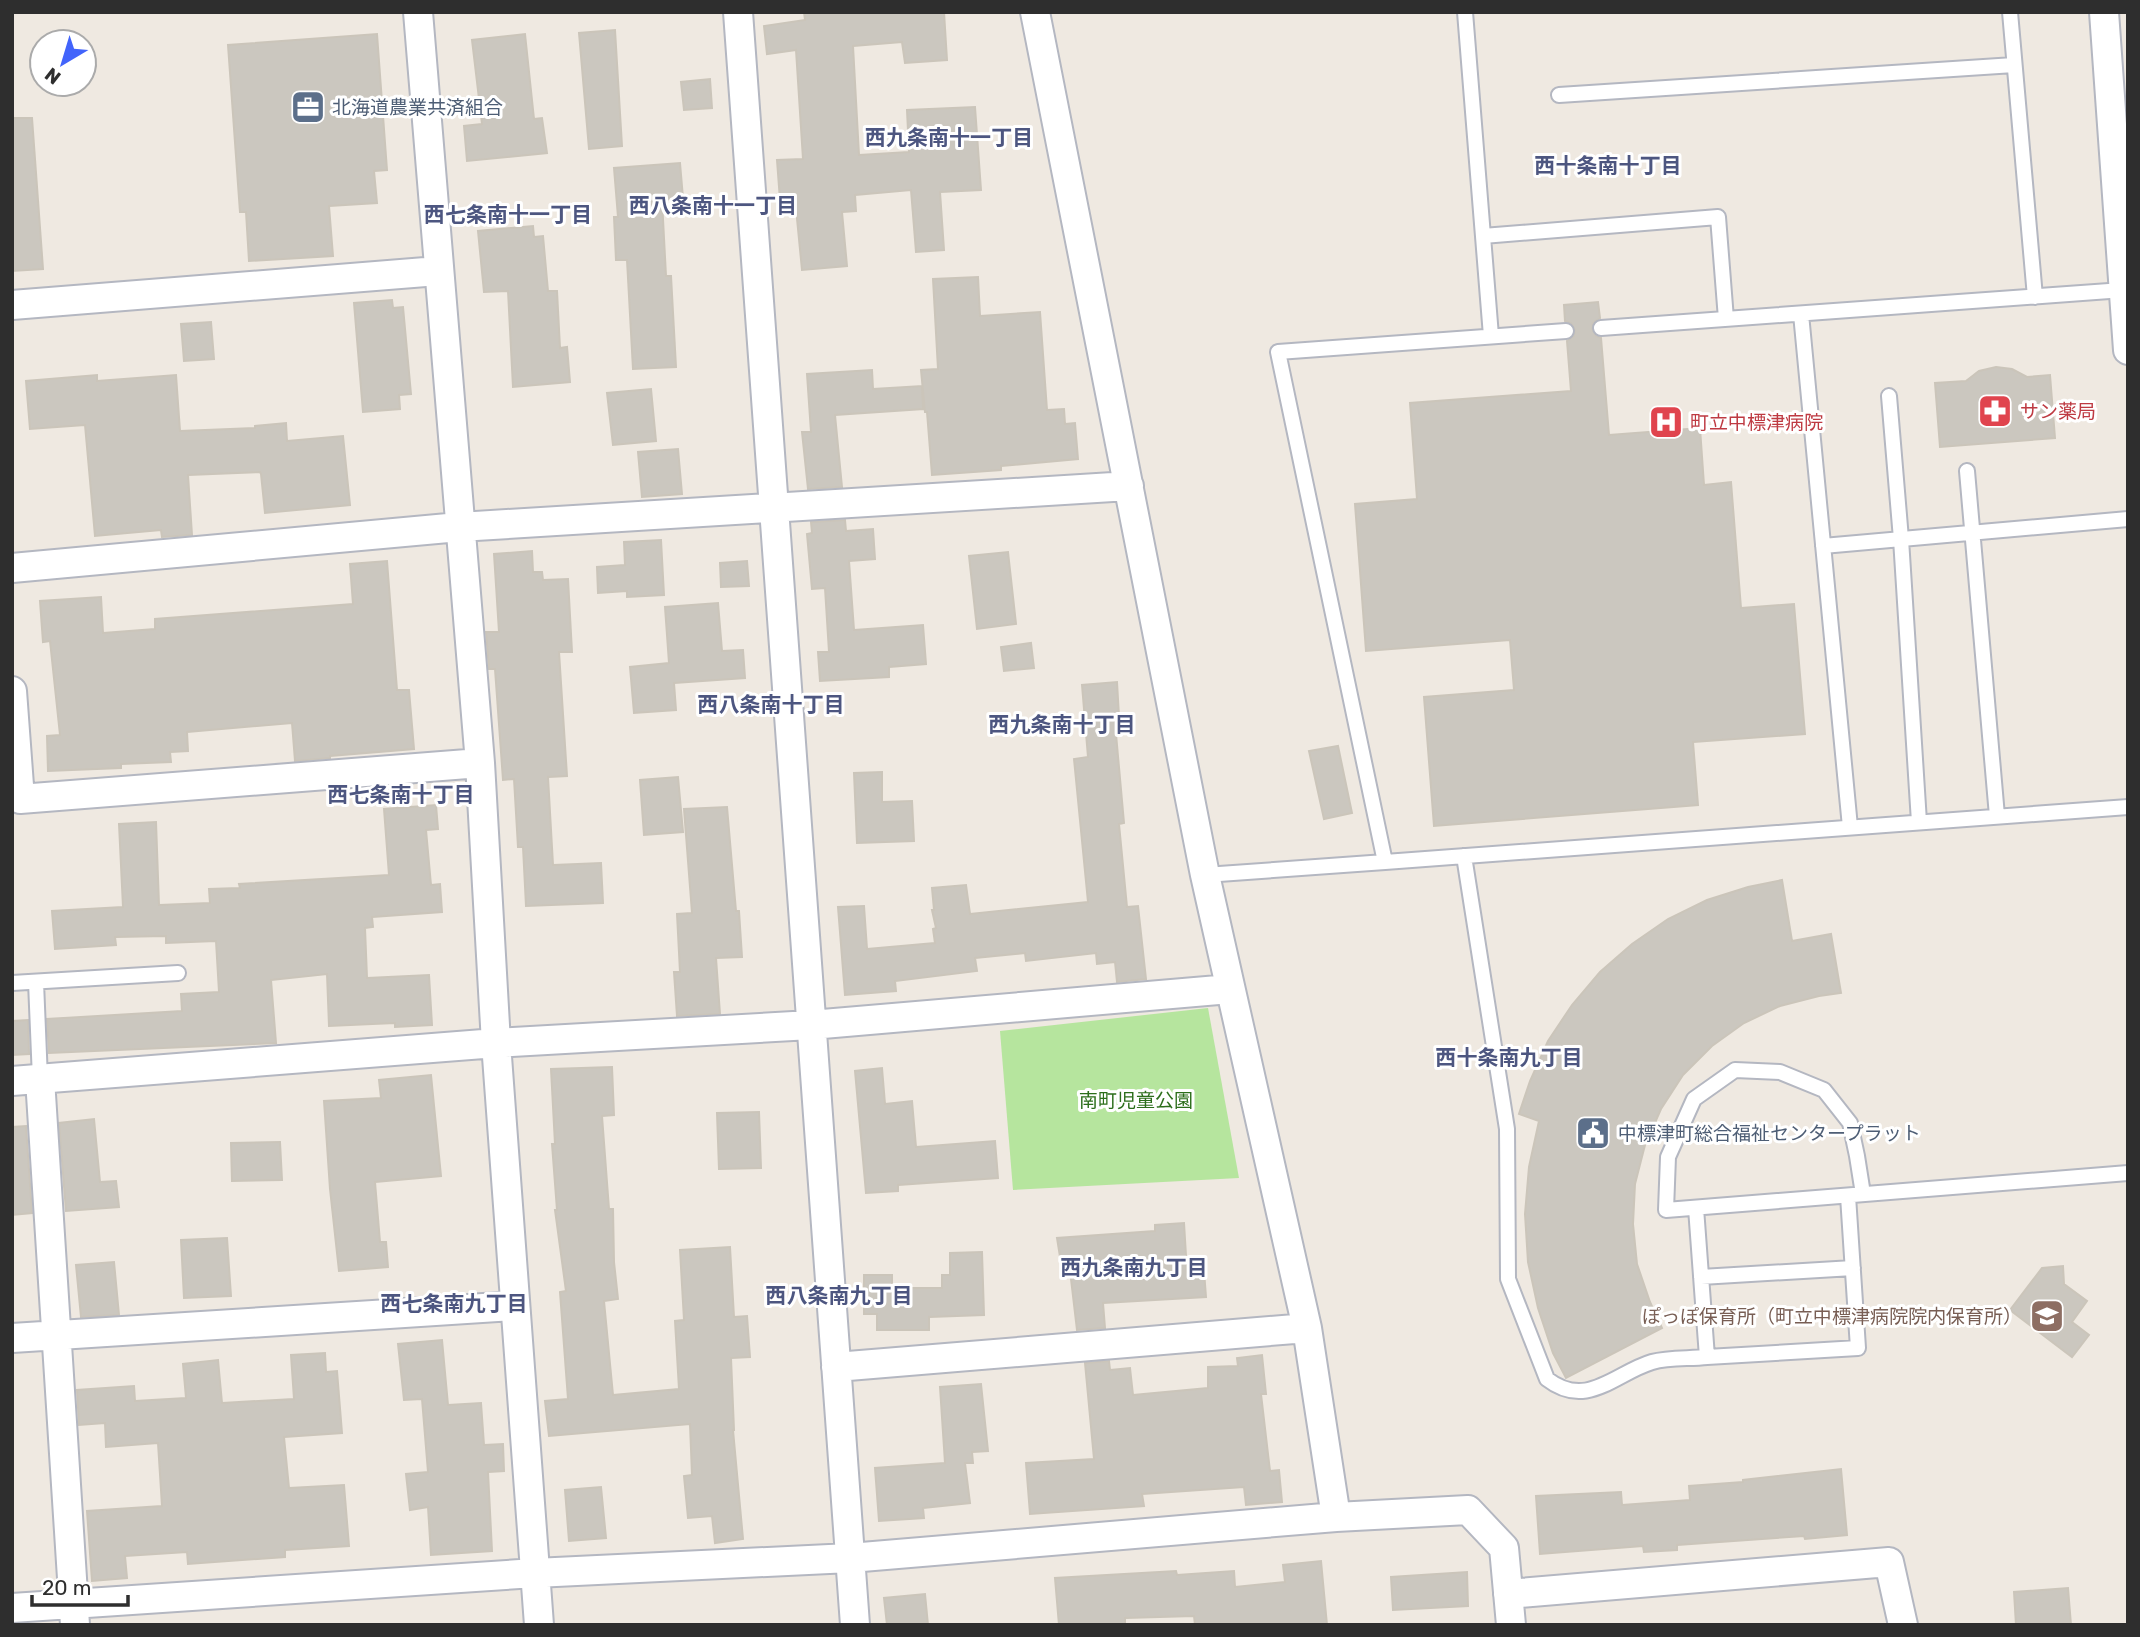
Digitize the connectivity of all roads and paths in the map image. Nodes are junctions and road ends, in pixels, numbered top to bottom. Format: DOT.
graph roads {
  1 [pos="418,12"];
  2 [pos="738,12"];
  3 [pos="1035,12"];
  4 [pos="1465,12"];
  5 [pos="2010,12"];
  6 [pos="2104,12"];
  7 [pos="2014,65"];
  8 [pos="1559,95"];
  9 [pos="2122,171"];
  10 [pos="1483,236"];
  11 [pos="438,271"];
  12 [pos="2123,290"];
  13 [pos="2035,297"];
  14 [pos="12,305"];
  15 [pos="1801,314"];
  16 [pos="1727,319"];
  17 [pos="1601,328"];
  18 [pos="1566,331"];
  19 [pos="1491,336"];
  20 [pos="2128,350"];
  21 [pos="1889,396"];
  22 [pos="1967,471"];
  23 [pos="1129,486"];
  24 [pos="774,506"];
  25 [pos="2128,519"];
  26 [pos="459,527"];
  27 [pos="1973,533"];
  28 [pos="1901,539"];
  29 [pos="1823,547"];
  30 [pos="12,568"];
  31 [pos="12,691"];
  32 [pos="480,764"];
  33 [pos="2128,807"];
  34 [pos="1997,816"];
  35 [pos="1919,822"];
  36 [pos="1850,827"];
  37 [pos="1464,856"];
  38 [pos="1385,862"];
  39 [pos="1205,875"];
  40 [pos="178,973"];
  41 [pos="36,982"];
  42 [pos="12,983"];
  43 [pos="1230,989"];
  44 [pos="811,1025"];
  45 [pos="496,1043"];
  46 [pos="40,1079"];
  47 [pos="12,1081"];
  48 [pos="2128,1173"];
  49 [pos="1855,1195"];
  50 [pos="1696,1208"];
  51 [pos="1853,1268"];
  52 [pos="1701,1277"];
  53 [pos="516,1306"];
  54 [pos="1307,1328"];
  55 [pos="56,1335"];
  56 [pos="12,1338"];
  57 [pos="1707,1357"];
  58 [pos="836,1367"];
  59 [pos="1336,1517"];
  60 [pos="850,1558"];
  61 [pos="535,1573"];
  62 [pos="1508,1594"];
  63 [pos="12,1608"];
  64 [pos="74,1614"];
  65 [pos="539,1625"];
  66 [pos="855,1625"];
  67 [pos="1511,1625"];
  68 [pos="1903,1625"];
  1 -- 11 [label="street"];
  2 -- 24 [label="street"];
  3 -- 23 [label="street"];
  4 -- 10 [label="lane"];
  5 -- 7 [label="lane"];
  6 -- 9 [label="street"];
  7 -- 8 [label="lane"];
  7 -- 13 [label="lane"];
  9 -- 12 [label="street"];
  10 -- 16 [label="lane"];
  10 -- 19 [label="lane"];
  11 -- 14 [label="street"];
  11 -- 26 [label="street"];
  12 -- 13 [label="lane"];
  12 -- 20 [label="street"];
  13 -- 15 [label="lane"];
  15 -- 16 [label="lane"];
  15 -- 29 [label="lane"];
  16 -- 17 [label="lane"];
  18 -- 19 [label="lane"];
  19 -- 38 [label="lane"];
  21 -- 28 [label="lane"];
  22 -- 27 [label="lane"];
  23 -- 24 [label="street"];
  23 -- 39 [label="street"];
  24 -- 26 [label="street"];
  24 -- 44 [label="street"];
  25 -- 27 [label="lane"];
  26 -- 30 [label="street"];
  26 -- 32 [label="street"];
  27 -- 28 [label="lane"];
  27 -- 34 [label="lane"];
  28 -- 29 [label="lane"];
  28 -- 35 [label="lane"];
  29 -- 36 [label="lane"];
  31 -- 32 [label="street"];
  32 -- 45 [label="street"];
  33 -- 34 [label="lane"];
  34 -- 35 [label="lane"];
  35 -- 36 [label="lane"];
  36 -- 37 [label="lane"];
  37 -- 38 [label="lane"];
  37 -- 57 [label="lane"];
  38 -- 39 [label="lane"];
  39 -- 43 [label="street"];
  40 -- 41 [label="lane"];
  41 -- 42 [label="lane"];
  41 -- 46 [label="lane"];
  43 -- 44 [label="street"];
  43 -- 54 [label="street"];
  44 -- 45 [label="street"];
  44 -- 58 [label="street"];
  45 -- 46 [label="street"];
  45 -- 53 [label="street"];
  46 -- 47 [label="street"];
  46 -- 55 [label="street"];
  48 -- 49 [label="lane"];
  49 -- 50 [label="lane"];
  49 -- 50 [label="lane"];
  49 -- 51 [label="lane"];
  50 -- 52 [label="lane"];
  51 -- 52 [label="lane"];
  51 -- 57 [label="lane"];
  52 -- 57 [label="lane"];
  53 -- 55 [label="street"];
  53 -- 61 [label="street"];
  54 -- 58 [label="street"];
  54 -- 59 [label="street"];
  55 -- 56 [label="street"];
  55 -- 64 [label="street"];
  58 -- 60 [label="street"];
  59 -- 60 [label="street"];
  59 -- 62 [label="street"];
  60 -- 61 [label="street"];
  60 -- 66 [label="street"];
  61 -- 64 [label="street"];
  61 -- 65 [label="street"];
  62 -- 67 [label="street"];
  62 -- 68 [label="street"];
  63 -- 64 [label="street"];
}
